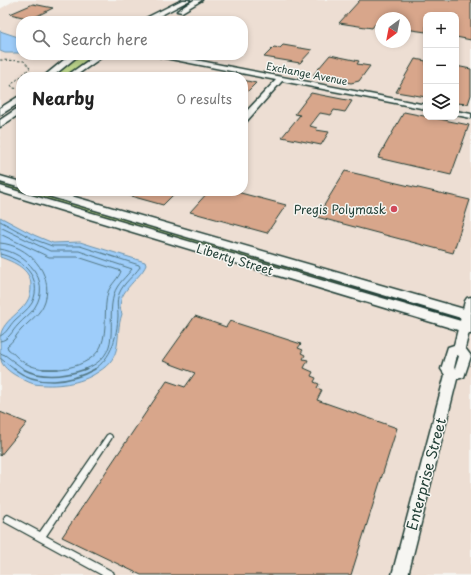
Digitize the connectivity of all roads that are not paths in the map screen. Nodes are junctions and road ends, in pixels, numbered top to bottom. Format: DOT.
graph roads {
  1 [pos="187,0"];
  2 [pos="199,0"];
  3 [pos="154,16"];
  4 [pos="170,16"];
  5 [pos="68,60"];
  6 [pos="94,60"];
  7 [pos="186,60"];
  8 [pos="53,72"];
  9 [pos="76,72"];
  10 [pos="281,78"];
  11 [pos="16,101"];
  12 [pos="423,106"];
  13 [pos="0,112"];
  14 [pos="16,113"];
  15 [pos="248,114"];
  16 [pos="459,114"];
  17 [pos="471,116"];
  18 [pos="0,124"];
  19 [pos="0,179"];
  20 [pos="16,184"];
  21 [pos="0,189"];
  22 [pos="16,194"];
  23 [pos="25,196"];
  24 [pos="58,196"];
  25 [pos="471,301"];
  26 [pos="469,322"];
  27 [pos="109,436"];
  28 [pos="8,519"];
  29 [pos="41,537"];
  30 [pos="110,575"];
  31 [pos="400,575"];
  1 -- 3 [label="street"];
  2 -- 4 [label="street"];
  5 -- 8 [label="street"];
  6 -- 9 [label="street"];
  7 -- 10 [label="street, Exchange Avenue"];
  10 -- 12 [label="street, Exchange Avenue"];
  10 -- 15 [label="street"];
  11 -- 13 [label="street"];
  14 -- 18 [label="street"];
  16 -- 17 [label="street"];
  19 -- 20 [label="street"];
  21 -- 22 [label="street, Liberty Street"];
  23 -- 26 [label="street, Liberty Street"];
  24 -- 26 [label="street, Liberty Street"];
  25 -- 26 [label="street, Enterprise Street"];
  26 -- 31 [label="street, Enterprise Street"];
  27 -- 29 [label="lane"];
  28 -- 29 [label="lane"];
  29 -- 30 [label="lane"];
}
